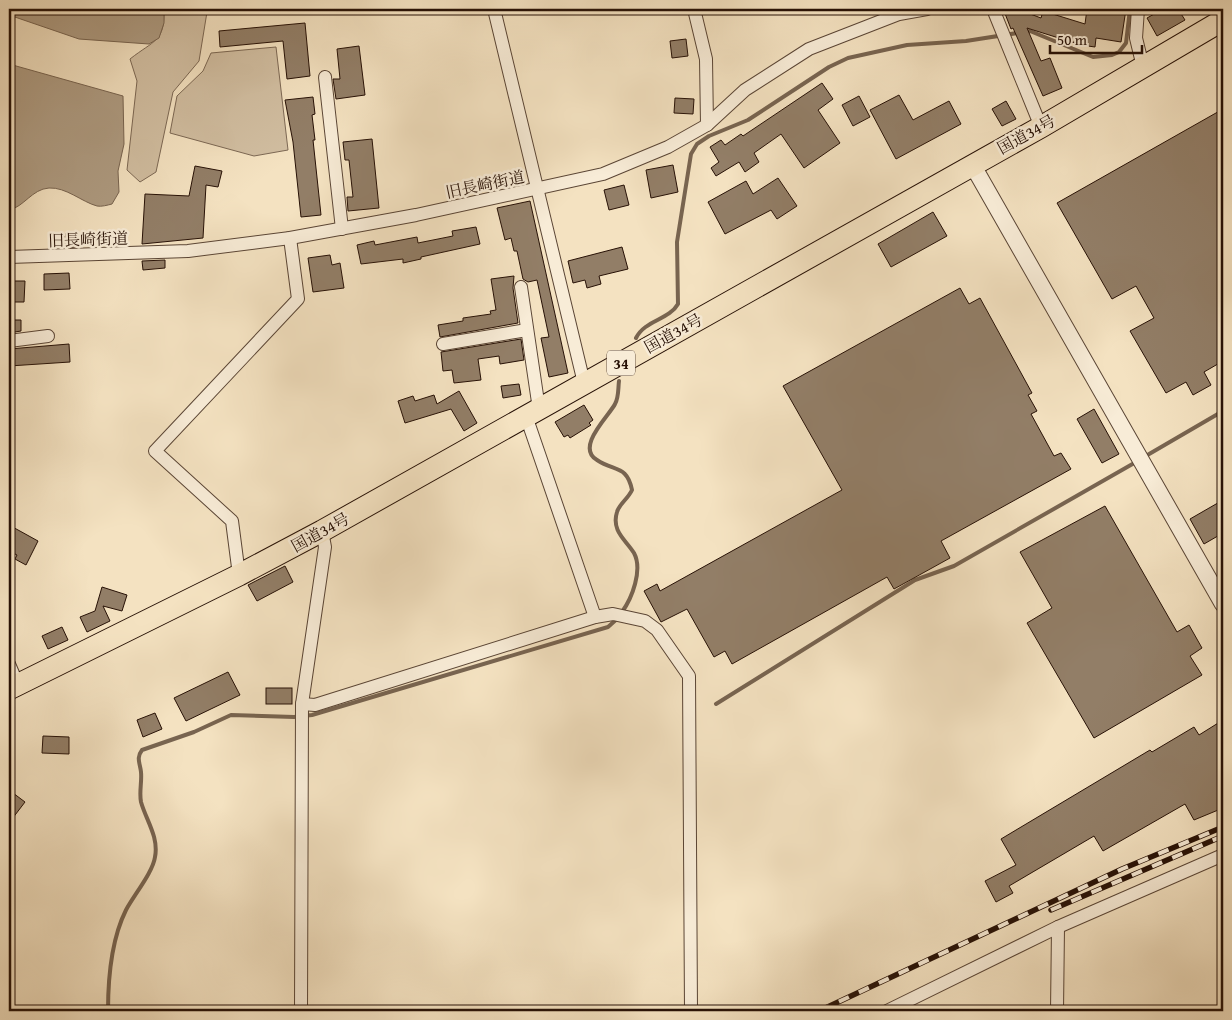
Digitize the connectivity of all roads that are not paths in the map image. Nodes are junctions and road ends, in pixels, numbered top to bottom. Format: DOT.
graph roads {
  1 [pos="494,9"];
  2 [pos="694,9"];
  3 [pos="927,9"];
  4 [pos="993,9"];
  5 [pos="1138,11"];
  6 [pos="1223,20"];
  7 [pos="1143,66"];
  8 [pos="324,77"];
  9 [pos="707,125"];
  10 [pos="1040,127"];
  11 [pos="972,164"];
  12 [pos="539,190"];
  13 [pos="342,229"];
  14 [pos="290,238"];
  15 [pos="9,257"];
  16 [pos="521,288"];
  17 [pos="527,330"];
  18 [pos="48,336"];
  19 [pos="9,341"];
  20 [pos="443,344"];
  21 [pos="584,383"];
  22 [pos="532,413"];
  23 [pos="322,531"];
  24 [pos="239,575"];
  25 [pos="1223,604"];
  26 [pos="595,617"];
  27 [pos="9,664"];
  28 [pos="13,687"];
  29 [pos="302,704"];
  30 [pos="1223,855"];
  31 [pos="1058,927"];
  32 [pos="301,1011"];
  33 [pos="691,1011"];
  34 [pos="887,1011"];
  35 [pos="1056,1011"];
  1 -- 12 [label="street"];
  2 -- 9 [label="street"];
  3 -- 9 [label="street, 旧長崎街道"];
  4 -- 10 [label="street"];
  5 -- 7 [label="street"];
  6 -- 7 [label="highway, 国道34号 / 34"];
  7 -- 10 [label="highway, 国道34号 / 34"];
  8 -- 13 [label="street"];
  9 -- 12 [label="street, 旧長崎街道"];
  10 -- 11 [label="highway, 国道34号 / 34"];
  11 -- 21 [label="highway, 国道34号 / 34"];
  11 -- 25 [label="street"];
  12 -- 13 [label="street, 旧長崎街道"];
  12 -- 21 [label="street"];
  13 -- 14 [label="street, 旧長崎街道"];
  14 -- 15 [label="street, 旧長崎街道"];
  14 -- 24 [label="street"];
  16 -- 17 [label="street"];
  17 -- 20 [label="street"];
  17 -- 22 [label="street"];
  18 -- 19 [label="street"];
  21 -- 22 [label="highway, 国道34号 / 34"];
  22 -- 23 [label="highway, 国道34号 / 34"];
  22 -- 26 [label="street"];
  23 -- 24 [label="highway, 国道34号 / 34"];
  23 -- 29 [label="street"];
  24 -- 28 [label="highway, 国道34号 / 34"];
  26 -- 29 [label="street"];
  26 -- 33 [label="street"];
  27 -- 28 [label="street"];
  29 -- 32 [label="street"];
  30 -- 31 [label="street"];
  31 -- 34 [label="street"];
  31 -- 35 [label="street"];
}
